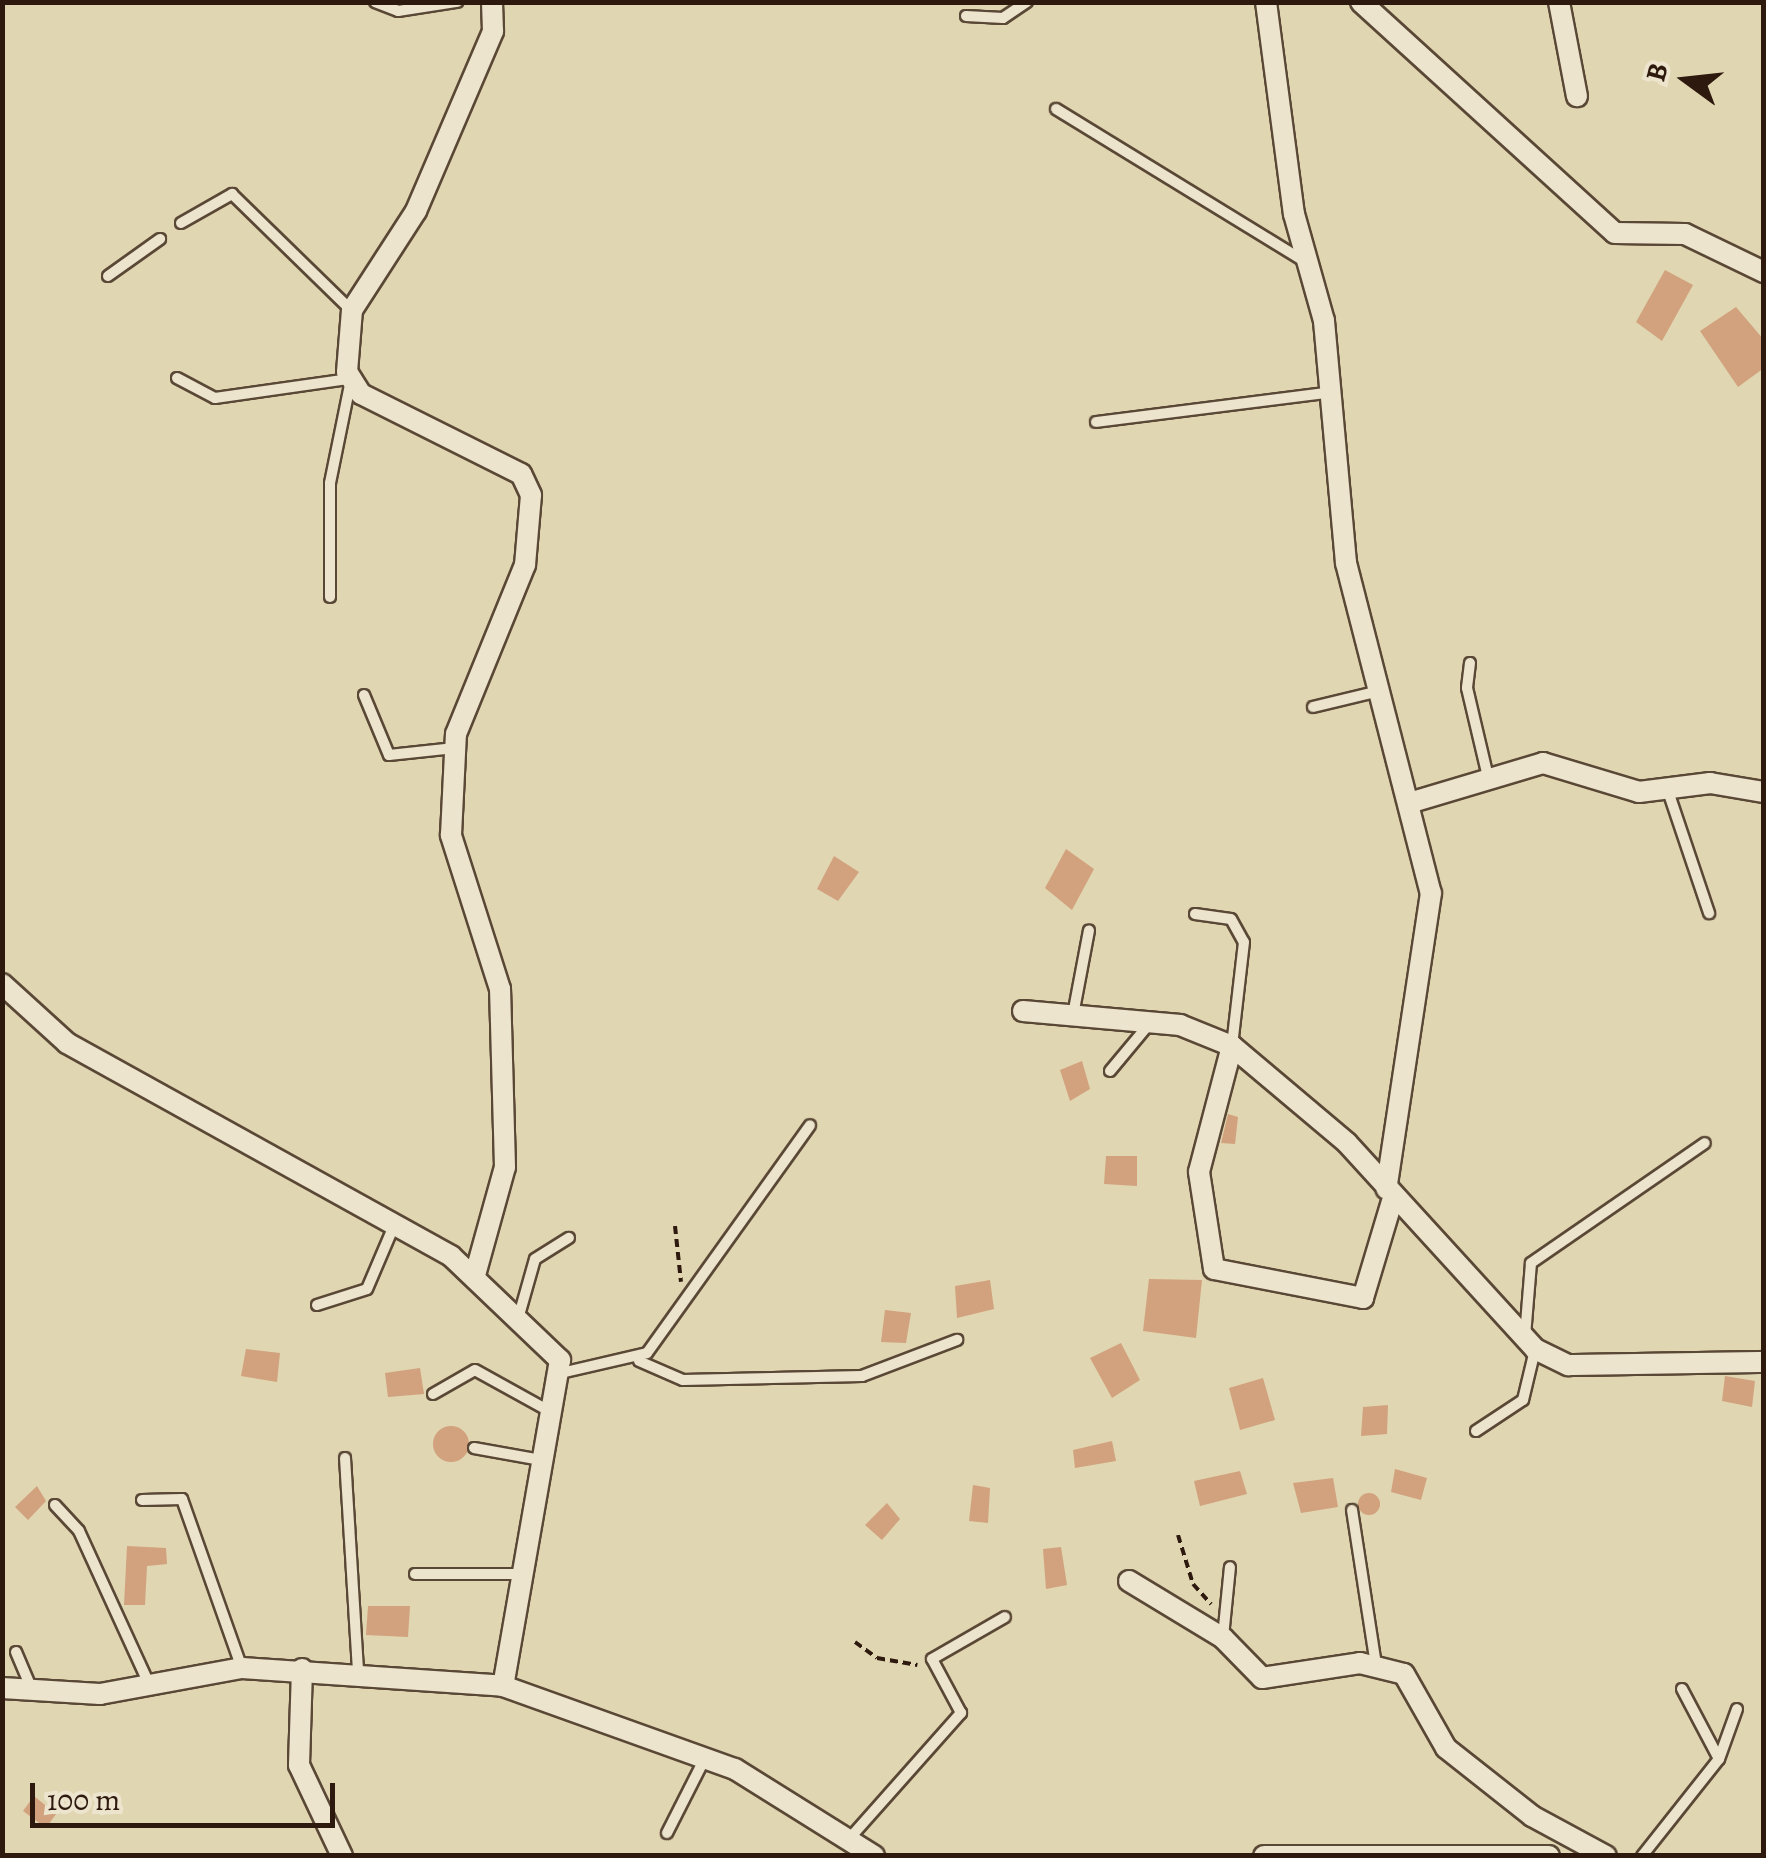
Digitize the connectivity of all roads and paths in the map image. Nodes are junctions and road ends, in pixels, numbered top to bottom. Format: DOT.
graph roads {
  1 [pos="375,2"];
  2 [pos="456,2"];
  3 [pos="492,2"];
  4 [pos="1027,2"];
  5 [pos="1266,2"];
  6 [pos="1361,2"];
  7 [pos="1559,2"];
  8 [pos="966,16"];
  9 [pos="1577,96"];
  10 [pos="1056,108"];
  11 [pos="181,223"];
  12 [pos="160,238"];
  13 [pos="1308,264"];
  14 [pos="1764,272"];
  15 [pos="108,276"];
  16 [pos="352,310"];
  17 [pos="177,378"];
  18 [pos="349,382"];
  19 [pos="1326,393"];
  20 [pos="1096,422"];
  21 [pos="330,597"];
  22 [pos="1470,663"];
  23 [pos="1379,691"];
  24 [pos="364,695"];
  25 [pos="1313,707"];
  26 [pos="455,748"];
  27 [pos="1488,778"];
  28 [pos="1668,791"];
  29 [pos="1764,792"];
  30 [pos="1409,803"];
  31 [pos="1709,913"];
  32 [pos="1195,914"];
  33 [pos="1090,930"];
  34 [pos="2,984"];
  35 [pos="1023,1011"];
  36 [pos="1073,1016"];
  37 [pos="1150,1022"];
  38 [pos="1232,1046"];
  39 [pos="1110,1071"];
  40 [pos="810,1125"];
  41 [pos="1706,1143"];
  42 [pos="1389,1193"];
  43 [pos="675,1226"];
  44 [pos="393,1228"];
  45 [pos="569,1238"];
  46 [pos="475,1275"];
  47 [pos="317,1305"];
  48 [pos="688,1306"];
  49 [pos="519,1325"];
  50 [pos="957,1340"];
  51 [pos="1530,1343"];
  52 [pos="638,1361"];
  53 [pos="1764,1362"];
  54 [pos="561,1373"];
  55 [pos="433,1394"];
  56 [pos="552,1413"];
  57 [pos="1476,1431"];
  58 [pos="474,1448"];
  59 [pos="345,1458"];
  60 [pos="541,1460"];
  61 [pos="142,1500"];
  62 [pos="55,1505"];
  63 [pos="1352,1510"];
  64 [pos="1178,1534"];
  65 [pos="1230,1567"];
  66 [pos="416,1574"];
  67 [pos="518,1574"];
  68 [pos="1129,1581"];
  69 [pos="1005,1616"];
  70 [pos="1226,1630"];
  71 [pos="855,1642"];
  72 [pos="16,1652"];
  73 [pos="1376,1666"];
  74 [pos="931,1667"];
  75 [pos="242,1668"];
  76 [pos="302,1669"];
  77 [pos="358,1671"];
  78 [pos="4,1684"];
  79 [pos="503,1686"];
  80 [pos="30,1687"];
  81 [pos="150,1687"];
  82 [pos="1682,1690"];
  83 [pos="1737,1709"];
  84 [pos="705,1757"];
  85 [pos="1719,1760"];
  86 [pos="667,1833"];
  87 [pos="848,1840"];
  88 [pos="342,1856"];
  89 [pos="874,1856"];
  90 [pos="1264,1856"];
  91 [pos="1549,1856"];
  92 [pos="1606,1856"];
  93 [pos="1642,1856"];
  1 -- 2 [label="lane"];
  3 -- 16 [label="street"];
  4 -- 8 [label="lane"];
  5 -- 13 [label="street"];
  6 -- 14 [label="street"];
  7 -- 9 [label="street"];
  10 -- 13 [label="lane"];
  11 -- 16 [label="lane"];
  12 -- 15 [label="lane"];
  13 -- 19 [label="street"];
  16 -- 18 [label="street"];
  17 -- 18 [label="lane"];
  18 -- 21 [label="lane"];
  18 -- 26 [label="street"];
  19 -- 20 [label="lane"];
  19 -- 23 [label="street"];
  22 -- 27 [label="lane"];
  23 -- 25 [label="lane"];
  23 -- 30 [label="street"];
  24 -- 26 [label="lane"];
  26 -- 46 [label="street"];
  27 -- 28 [label="street"];
  27 -- 30 [label="street"];
  28 -- 29 [label="street"];
  28 -- 31 [label="lane"];
  30 -- 42 [label="street"];
  32 -- 38 [label="lane"];
  33 -- 36 [label="lane"];
  34 -- 44 [label="street"];
  35 -- 36 [label="street"];
  36 -- 37 [label="street"];
  37 -- 38 [label="street"];
  37 -- 39 [label="lane"];
  38 -- 42 [label="street"];
  38 -- 42 [label="street"];
  40 -- 48 [label="lane"];
  41 -- 51 [label="lane"];
  42 -- 51 [label="street"];
  43 -- 48 [label="path"];
  44 -- 46 [label="street"];
  44 -- 47 [label="lane"];
  45 -- 49 [label="lane"];
  46 -- 49 [label="street"];
  48 -- 52 [label="lane"];
  49 -- 54 [label="street"];
  50 -- 52 [label="lane"];
  51 -- 53 [label="street"];
  51 -- 57 [label="lane"];
  52 -- 54 [label="lane"];
  54 -- 56 [label="street"];
  55 -- 56 [label="lane"];
  56 -- 60 [label="street"];
  58 -- 60 [label="lane"];
  59 -- 77 [label="lane"];
  60 -- 67 [label="street"];
  61 -- 75 [label="lane"];
  62 -- 81 [label="lane"];
  63 -- 73 [label="lane"];
  64 -- 70 [label="path"];
  65 -- 70 [label="lane"];
  66 -- 67 [label="lane"];
  67 -- 79 [label="street"];
  68 -- 70 [label="street"];
  69 -- 74 [label="lane"];
  70 -- 73 [label="street"];
  71 -- 74 [label="path"];
  72 -- 80 [label="lane"];
  73 -- 92 [label="street"];
  74 -- 87 [label="lane"];
  75 -- 76 [label="street"];
  75 -- 81 [label="street"];
  76 -- 77 [label="street"];
  76 -- 88 [label="street"];
  77 -- 79 [label="street"];
  78 -- 80 [label="street"];
  79 -- 84 [label="street"];
  80 -- 81 [label="street"];
  82 -- 85 [label="lane"];
  83 -- 85 [label="lane"];
  84 -- 86 [label="lane"];
  84 -- 87 [label="street"];
  85 -- 93 [label="lane"];
  87 -- 89 [label="street"];
  90 -- 91 [label="street"];
}
